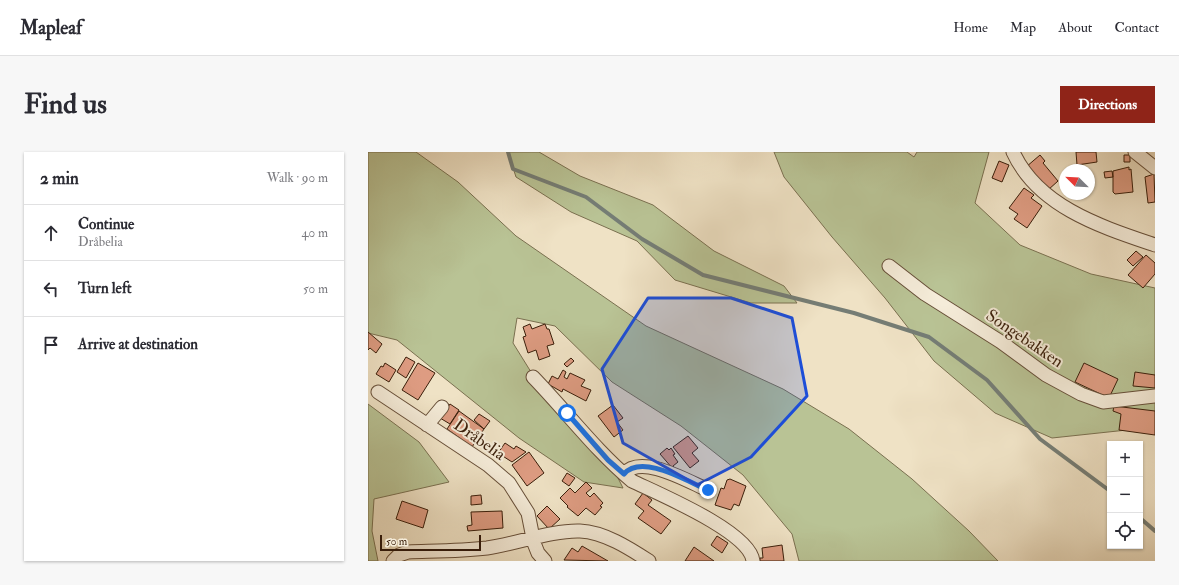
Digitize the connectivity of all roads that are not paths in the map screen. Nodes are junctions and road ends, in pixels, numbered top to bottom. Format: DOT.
graph roads {
  1 [pos="1013,152"];
  2 [pos="1135,152"];
  3 [pos="1155,168"];
  4 [pos="1155,245"];
  5 [pos="889,266"];
  6 [pos="533,377"];
  7 [pos="378,392"];
  8 [pos="1155,396"];
  9 [pos="442,407"];
  10 [pos="427,425"];
  11 [pos="624,474"];
  12 [pos="708,490"];
  13 [pos="533,538"];
  14 [pos="428,556"];
  15 [pos="393,561"];
  16 [pos="545,561"];
  17 [pos="649,561"];
  18 [pos="753,561"];
  1 -- 4 [label="street"];
  2 -- 3 [label="street"];
  5 -- 8 [label="street, Songebakken"];
  6 -- 11 [label="street"];
  7 -- 10 [label="street, Dråbelia"];
  9 -- 10 [label="street"];
  10 -- 13 [label="street, Dråbelia"];
  11 -- 12 [label="street"];
  11 -- 18 [label="street"];
  13 -- 14 [label="street"];
  13 -- 16 [label="street, Dråbelia"];
  13 -- 17 [label="street"];
  14 -- 15 [label="street"];
}
